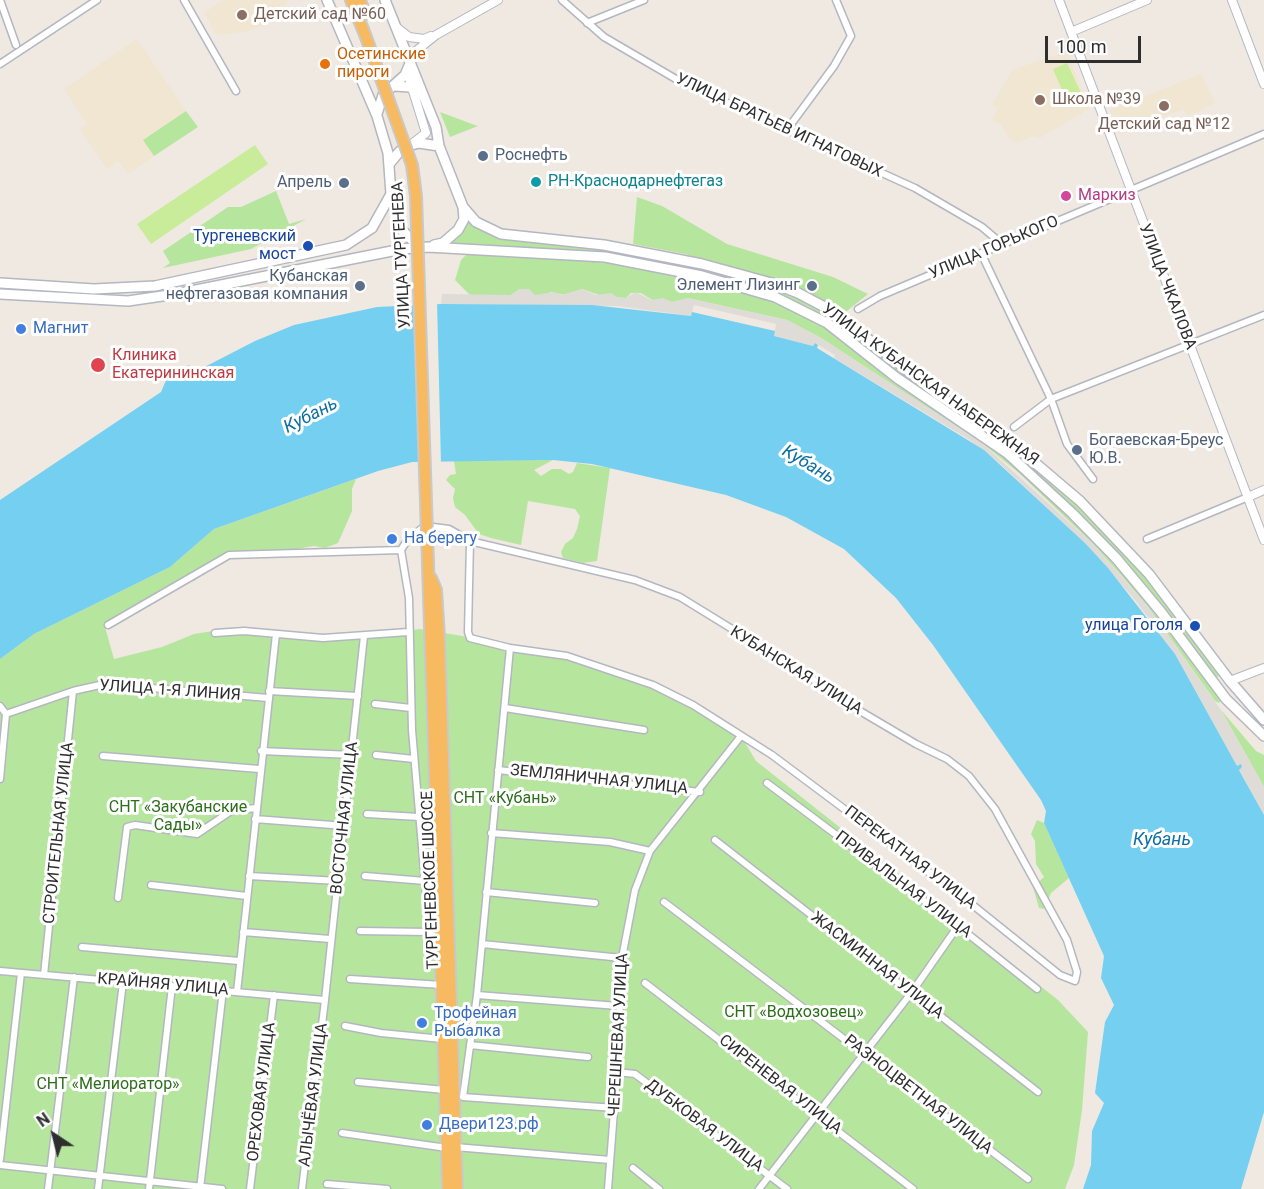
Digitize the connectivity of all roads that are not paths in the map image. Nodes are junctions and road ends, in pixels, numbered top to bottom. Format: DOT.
graph roads {
  1 [pos="0,0"];
  2 [pos="97,0"];
  3 [pos="184,0"];
  4 [pos="327,0"];
  5 [pos="351,0"];
  6 [pos="360,0"];
  7 [pos="385,0"];
  8 [pos="498,0"];
  9 [pos="562,0"];
  10 [pos="644,0"];
  11 [pos="836,0"];
  12 [pos="1059,0"];
  13 [pos="1147,0"];
  14 [pos="1232,0"];
  15 [pos="588,23"];
  16 [pos="396,27"];
  17 [pos="1071,32"];
  18 [pos="364,33"];
  19 [pos="435,35"];
  20 [pos="16,45"];
  21 [pos="354,60"];
  22 [pos="411,61"];
  23 [pos="0,64"];
  24 [pos="1264,84"];
  25 [pos="392,87"];
  26 [pos="410,87"];
  27 [pos="236,91"];
  28 [pos="424,97"];
  29 [pos="377,116"];
  30 [pos="786,131"];
  31 [pos="1264,134"];
  32 [pos="410,145"];
  33 [pos="439,146"];
  34 [pos="390,164"];
  35 [pos="1130,191"];
  36 [pos="392,194"];
  37 [pos="463,207"];
  38 [pos="1002,244"];
  39 [pos="425,248"];
  40 [pos="981,253"];
  41 [pos="0,284"];
  42 [pos="0,294"];
  43 [pos="858,309"];
  44 [pos="1264,315"];
  45 [pos="1189,345"];
  46 [pos="423,375"];
  47 [pos="1051,399"];
  48 [pos="1014,427"];
  49 [pos="1093,479"];
  50 [pos="1264,490"];
  51 [pos="1248,496"];
  52 [pos="1147,539"];
  53 [pos="1264,540"];
  54 [pos="470,541"];
  55 [pos="401,550"];
  56 [pos="428,568"];
  57 [pos="108,625"];
  58 [pos="408,632"];
  59 [pos="215,633"];
  60 [pos="365,636"];
  61 [pos="275,637"];
  62 [pos="510,648"];
  63 [pos="1264,668"];
  64 [pos="1230,681"];
  65 [pos="1218,689"];
  66 [pos="73,691"];
  67 [pos="268,694"];
  68 [pos="358,696"];
  69 [pos="375,704"];
  70 [pos="0,706"];
  71 [pos="411,708"];
  72 [pos="505,708"];
  73 [pos="6,714"];
  74 [pos="1264,720"];
  75 [pos="644,730"];
  76 [pos="740,736"];
  77 [pos="1264,736"];
  78 [pos="261,751"];
  79 [pos="352,755"];
  80 [pos="376,755"];
  81 [pos="103,756"];
  82 [pos="414,759"];
  83 [pos="259,769"];
  84 [pos="498,770"];
  85 [pos="0,779"];
  86 [pos="767,783"];
  87 [pos="700,792"];
  88 [pos="256,808"];
  89 [pos="367,814"];
  90 [pos="419,817"];
  91 [pos="255,819"];
  92 [pos="345,826"];
  93 [pos="492,833"];
  94 [pos="715,840"];
  95 [pos="650,851"];
  96 [pos="249,876"];
  97 [pos="365,876"];
  98 [pos="339,881"];
  99 [pos="424,881"];
  100 [pos="151,885"];
  101 [pos="486,892"];
  102 [pos="247,896"];
  103 [pos="118,898"];
  104 [pos="664,902"];
  105 [pos="595,903"];
  106 [pos="958,926"];
  107 [pos="360,931"];
  108 [pos="243,932"];
  109 [pos="434,934"];
  110 [pos="330,939"];
  111 [pos="482,944"];
  112 [pos="82,947"];
  113 [pos="444,949"];
  114 [pos="622,958"];
  115 [pos="239,961"];
  116 [pos="0,971"];
  117 [pos="21,973"];
  118 [pos="44,975"];
  119 [pos="74,977"];
  120 [pos="351,979"];
  121 [pos="1075,981"];
  122 [pos="123,982"];
  123 [pos="645,983"];
  124 [pos="442,985"];
  125 [pos="172,986"];
  126 [pos="1037,989"];
  127 [pos="223,990"];
  128 [pos="237,992"];
  129 [pos="912,992"];
  130 [pos="274,995"];
  131 [pos="477,995"];
  132 [pos="325,1000"];
  133 [pos="618,1006"];
  134 [pos="345,1026"];
  135 [pos="442,1039"];
  136 [pos="470,1045"];
  137 [pos="864,1053"];
  138 [pos="453,1056"];
  139 [pos="588,1057"];
  140 [pos="467,1064"];
  141 [pos="617,1072"];
  142 [pos="358,1082"];
  143 [pos="1038,1092"];
  144 [pos="454,1093"];
  145 [pos="615,1108"];
  146 [pos="817,1113"];
  147 [pos="342,1133"];
  148 [pos="452,1147"];
  149 [pos="610,1160"];
  150 [pos="0,1163"];
  151 [pos="633,1168"];
  152 [pos="50,1170"];
  153 [pos="99,1176"];
  154 [pos="770,1176"];
  155 [pos="1028,1179"];
  156 [pos="327,1184"];
  157 [pos="149,1186"];
  158 [pos="201,1188"];
  159 [pos="48,1189"];
  160 [pos="98,1189"];
  161 [pos="222,1189"];
  162 [pos="250,1189"];
  163 [pos="302,1189"];
  164 [pos="387,1189"];
  165 [pos="448,1189"];
  166 [pos="457,1189"];
  167 [pos="608,1189"];
  168 [pos="659,1189"];
  169 [pos="759,1189"];
  170 [pos="787,1189"];
  171 [pos="913,1189"];
  1 -- 20 [label="street"];
  2 -- 23 [label="street"];
  3 -- 27 [label="street"];
  4 -- 21 [label="main road"];
  5 -- 18 [label="highway, УЛИЦА ТУРГЕНЕВА"];
  6 -- 18 [label="highway"];
  7 -- 16 [label="main road, УЛИЦА КУБАНСКАЯ НАБЕРЕЖНАЯ"];
  8 -- 19 [label="street"];
  9 -- 15 [label="street, УЛИЦА БРАТЬЕВ ИГНАТОВЫХ"];
  10 -- 15 [label="street"];
  11 -- 30 [label="street"];
  12 -- 17 [label="street, УЛИЦА ЧКАЛОВА"];
  13 -- 17 [label="street"];
  14 -- 24 [label="street"];
  15 -- 30 [label="street, УЛИЦА БРАТЬЕВ ИГНАТОВЫХ"];
  16 -- 19 [label="street"];
  16 -- 22 [label="main road, УЛИЦА КУБАНСКАЯ НАБЕРЕЖНАЯ"];
  17 -- 35 [label="street, УЛИЦА ЧКАЛОВА"];
  18 -- 46 [label="highway, УЛИЦА ТУРГЕНЕВА, bridge"];
  19 -- 22 [label="street"];
  21 -- 25 [label="main road"];
  21 -- 29 [label="main road"];
  22 -- 25 [label="main road"];
  22 -- 26 [label="street"];
  22 -- 28 [label="main road, УЛИЦА КУБАНСКАЯ НАБЕРЕЖНАЯ"];
  25 -- 26 [label="main road"];
  25 -- 29 [label="main road"];
  26 -- 28 [label="main road"];
  26 -- 32 [label="street"];
  28 -- 33 [label="main road, УЛИЦА КУБАНСКАЯ НАБЕРЕЖНАЯ"];
  29 -- 34 [label="main road"];
  30 -- 38 [label="street, УЛИЦА БРАТЬЕВ ИГНАТОВЫХ"];
  31 -- 35 [label="street, УЛИЦА ГОРЬКОГО"];
  32 -- 33 [label="main road"];
  32 -- 34 [label="main road"];
  33 -- 37 [label="main road, УЛИЦА КУБАНСКАЯ НАБЕРЕЖНАЯ"];
  34 -- 36 [label="main road"];
  35 -- 38 [label="street, УЛИЦА ГОРЬКОГО"];
  35 -- 45 [label="street, УЛИЦА ЧКАЛОВА"];
  36 -- 39 [label="main road"];
  36 -- 41 [label="main road"];
  37 -- 39 [label="main road"];
  37 -- 64 [label="main road, УЛИЦА КУБАНСКАЯ НАБЕРЕЖНАЯ"];
  38 -- 40 [label="street, УЛИЦА ГОРЬКОГО"];
  39 -- 42 [label="main road, УЛИЦА КУБАНСКАЯ НАБЕРЕЖНАЯ"];
  39 -- 65 [label="main road, УЛИЦА КУБАНСКАЯ НАБЕРЕЖНАЯ"];
  40 -- 43 [label="street, УЛИЦА ГОРЬКОГО"];
  40 -- 47 [label="street"];
  44 -- 45 [label="street"];
  45 -- 47 [label="street"];
  45 -- 51 [label="street, УЛИЦА ЧКАЛОВА"];
  46 -- 56 [label="highway, ТУРГЕНЕВСКОЕ ШОССЕ, bridge"];
  47 -- 48 [label="street"];
  47 -- 49 [label="street"];
  50 -- 51 [label="street"];
  51 -- 52 [label="street"];
  51 -- 53 [label="street, УЛИЦА ЧКАЛОВА"];
  54 -- 55 [label="street, КУБАНСКАЯ УЛИЦА"];
  54 -- 62 [label="street, ПЕРЕКАТНАЯ УЛИЦА"];
  54 -- 121 [label="street, КУБАНСКАЯ УЛИЦА"];
  55 -- 57 [label="street"];
  55 -- 58 [label="street"];
  56 -- 109 [label="highway, ТУРГЕНЕВСКОЕ ШОССЕ"];
  56 -- 113 [label="highway, ТУРГЕНЕВСКОЕ ШОССЕ"];
  58 -- 60 [label="street"];
  58 -- 71 [label="street"];
  59 -- 61 [label="street"];
  60 -- 61 [label="street"];
  60 -- 68 [label="street, ВОСТОЧНАЯ УЛИЦА"];
  61 -- 67 [label="street"];
  62 -- 72 [label="street"];
  62 -- 76 [label="street, ПЕРЕКАТНАЯ УЛИЦА"];
  63 -- 64 [label="street"];
  64 -- 65 [label="main road"];
  64 -- 74 [label="main road, УЛИЦА КУБАНСКАЯ НАБЕРЕЖНАЯ"];
  65 -- 77 [label="main road, УЛИЦА КУБАНСКАЯ НАБЕРЕЖНАЯ"];
  66 -- 67 [label="street, УЛИЦА 1-Я ЛИНИЯ"];
  66 -- 73 [label="street, УЛИЦА 1-Я ЛИНИЯ"];
  66 -- 118 [label="street, СТРОИТЕЛЬНАЯ УЛИЦА"];
  67 -- 68 [label="street, УЛИЦА 1-Я ЛИНИЯ"];
  67 -- 78 [label="street"];
  68 -- 79 [label="street, ВОСТОЧНАЯ УЛИЦА"];
  69 -- 71 [label="street"];
  70 -- 73 [label="street"];
  71 -- 82 [label="street"];
  72 -- 75 [label="street"];
  72 -- 84 [label="street"];
  73 -- 85 [label="street"];
  76 -- 87 [label="street, ЧЕРЕШНЕВАЯ УЛИЦА"];
  76 -- 121 [label="street, ПЕРЕКАТНАЯ УЛИЦА"];
  78 -- 79 [label="street"];
  78 -- 83 [label="street"];
  79 -- 92 [label="street, ВОСТОЧНАЯ УЛИЦА"];
  80 -- 82 [label="street"];
  81 -- 83 [label="street"];
  82 -- 90 [label="street"];
  83 -- 88 [label="street"];
  84 -- 87 [label="street, ЗЕМЛЯНИЧНАЯ УЛИЦА"];
  84 -- 93 [label="street"];
  86 -- 106 [label="street, ПРИВАЛЬНАЯ УЛИЦА"];
  87 -- 95 [label="street, ЧЕРЕШНЕВАЯ УЛИЦА"];
  88 -- 91 [label="street"];
  88 -- 103 [label="street"];
  89 -- 90 [label="street"];
  90 -- 99 [label="street"];
  91 -- 92 [label="street"];
  91 -- 96 [label="street"];
  92 -- 98 [label="street, ВОСТОЧНАЯ УЛИЦА"];
  93 -- 95 [label="street"];
  93 -- 101 [label="street"];
  94 -- 129 [label="street, ЖАСМИННАЯ УЛИЦА"];
  95 -- 114 [label="street, ЧЕРЕШНЕВАЯ УЛИЦА"];
  96 -- 98 [label="street"];
  96 -- 102 [label="street"];
  97 -- 99 [label="street"];
  98 -- 110 [label="street, ВОСТОЧНАЯ УЛИЦА"];
  99 -- 109 [label="street"];
  100 -- 102 [label="street"];
  101 -- 105 [label="street"];
  101 -- 111 [label="street"];
  102 -- 108 [label="street"];
  104 -- 137 [label="street, РАЗНОЦВЕТНАЯ УЛИЦА"];
  106 -- 126 [label="street, ПРИВАЛЬНАЯ УЛИЦА"];
  106 -- 129 [label="street"];
  107 -- 109 [label="street"];
  108 -- 110 [label="street"];
  108 -- 115 [label="street"];
  109 -- 113 [label="highway, ТУРГЕНЕВСКОЕ ШОССЕ"];
  110 -- 132 [label="street, ВОСТОЧНАЯ УЛИЦА"];
  111 -- 114 [label="street"];
  111 -- 131 [label="street"];
  112 -- 115 [label="street"];
  113 -- 124 [label="highway, ТУРГЕНЕВСКОЕ ШОССЕ"];
  113 -- 138 [label="highway, ТУРГЕНЕВСКОЕ ШОССЕ"];
  114 -- 133 [label="street, ЧЕРЕШНЕВАЯ УЛИЦА"];
  115 -- 128 [label="street"];
  116 -- 117 [label="street, КРАЙНЯЯ УЛИЦА"];
  117 -- 118 [label="street, КРАЙНЯЯ УЛИЦА"];
  117 -- 150 [label="street"];
  118 -- 119 [label="street, КРАЙНЯЯ УЛИЦА"];
  119 -- 122 [label="street, КРАЙНЯЯ УЛИЦА"];
  119 -- 152 [label="street"];
  120 -- 124 [label="street"];
  122 -- 125 [label="street, КРАЙНЯЯ УЛИЦА"];
  122 -- 153 [label="street"];
  123 -- 146 [label="street, СИРЕНЕВАЯ УЛИЦА"];
  124 -- 135 [label="highway, ТУРГЕНЕВСКОЕ ШОССЕ"];
  125 -- 127 [label="street, КРАЙНЯЯ УЛИЦА"];
  125 -- 157 [label="street"];
  127 -- 128 [label="street, КРАЙНЯЯ УЛИЦА"];
  127 -- 158 [label="street"];
  128 -- 130 [label="street, КРАЙНЯЯ УЛИЦА"];
  129 -- 137 [label="street"];
  129 -- 143 [label="street, ЖАСМИННАЯ УЛИЦА"];
  130 -- 132 [label="street, КРАЙНЯЯ УЛИЦА"];
  130 -- 162 [label="street, ОРЕХОВАЯ УЛИЦА"];
  131 -- 133 [label="street"];
  131 -- 136 [label="street"];
  132 -- 163 [label="street, АЛЫЧЁВАЯ УЛИЦА"];
  133 -- 141 [label="street, ЧЕРЕШНЕВАЯ УЛИЦА"];
  134 -- 135 [label="street"];
  135 -- 144 [label="highway, ТУРГЕНЕВСКОЕ ШОССЕ"];
  136 -- 139 [label="street"];
  136 -- 140 [label="street"];
  137 -- 146 [label="street"];
  137 -- 155 [label="street, РАЗНОЦВЕТНАЯ УЛИЦА"];
  138 -- 140 [label="street"];
  138 -- 144 [label="highway, ТУРГЕНЕВСКОЕ ШОССЕ"];
  140 -- 144 [label="street"];
  140 -- 144 [label="street"];
  141 -- 145 [label="street, ЧЕРЕШНЕВАЯ УЛИЦА"];
  141 -- 154 [label="street, ДУБКОВАЯ УЛИЦА"];
  142 -- 144 [label="street"];
  144 -- 145 [label="street"];
  144 -- 148 [label="highway, ТУРГЕНЕВСКОЕ ШОССЕ"];
  145 -- 149 [label="street, ЧЕРЕШНЕВАЯ УЛИЦА"];
  146 -- 154 [label="street"];
  146 -- 171 [label="street, СИРЕНЕВАЯ УЛИЦА"];
  147 -- 148 [label="street"];
  148 -- 149 [label="street"];
  148 -- 165 [label="highway, ТУРГЕНЕВСКОЕ ШОССЕ"];
  148 -- 166 [label="highway, ТУРГЕНЕВСКОЕ ШОССЕ"];
  149 -- 167 [label="street, ЧЕРЕШНЕВАЯ УЛИЦА"];
  150 -- 152 [label="street"];
  151 -- 168 [label="street"];
  152 -- 153 [label="street"];
  152 -- 159 [label="street"];
  153 -- 157 [label="street"];
  153 -- 160 [label="street"];
  154 -- 169 [label="street"];
  154 -- 170 [label="street, ДУБКОВАЯ УЛИЦА"];
  156 -- 164 [label="street"];
  157 -- 158 [label="street"];
  158 -- 161 [label="street"];
}
